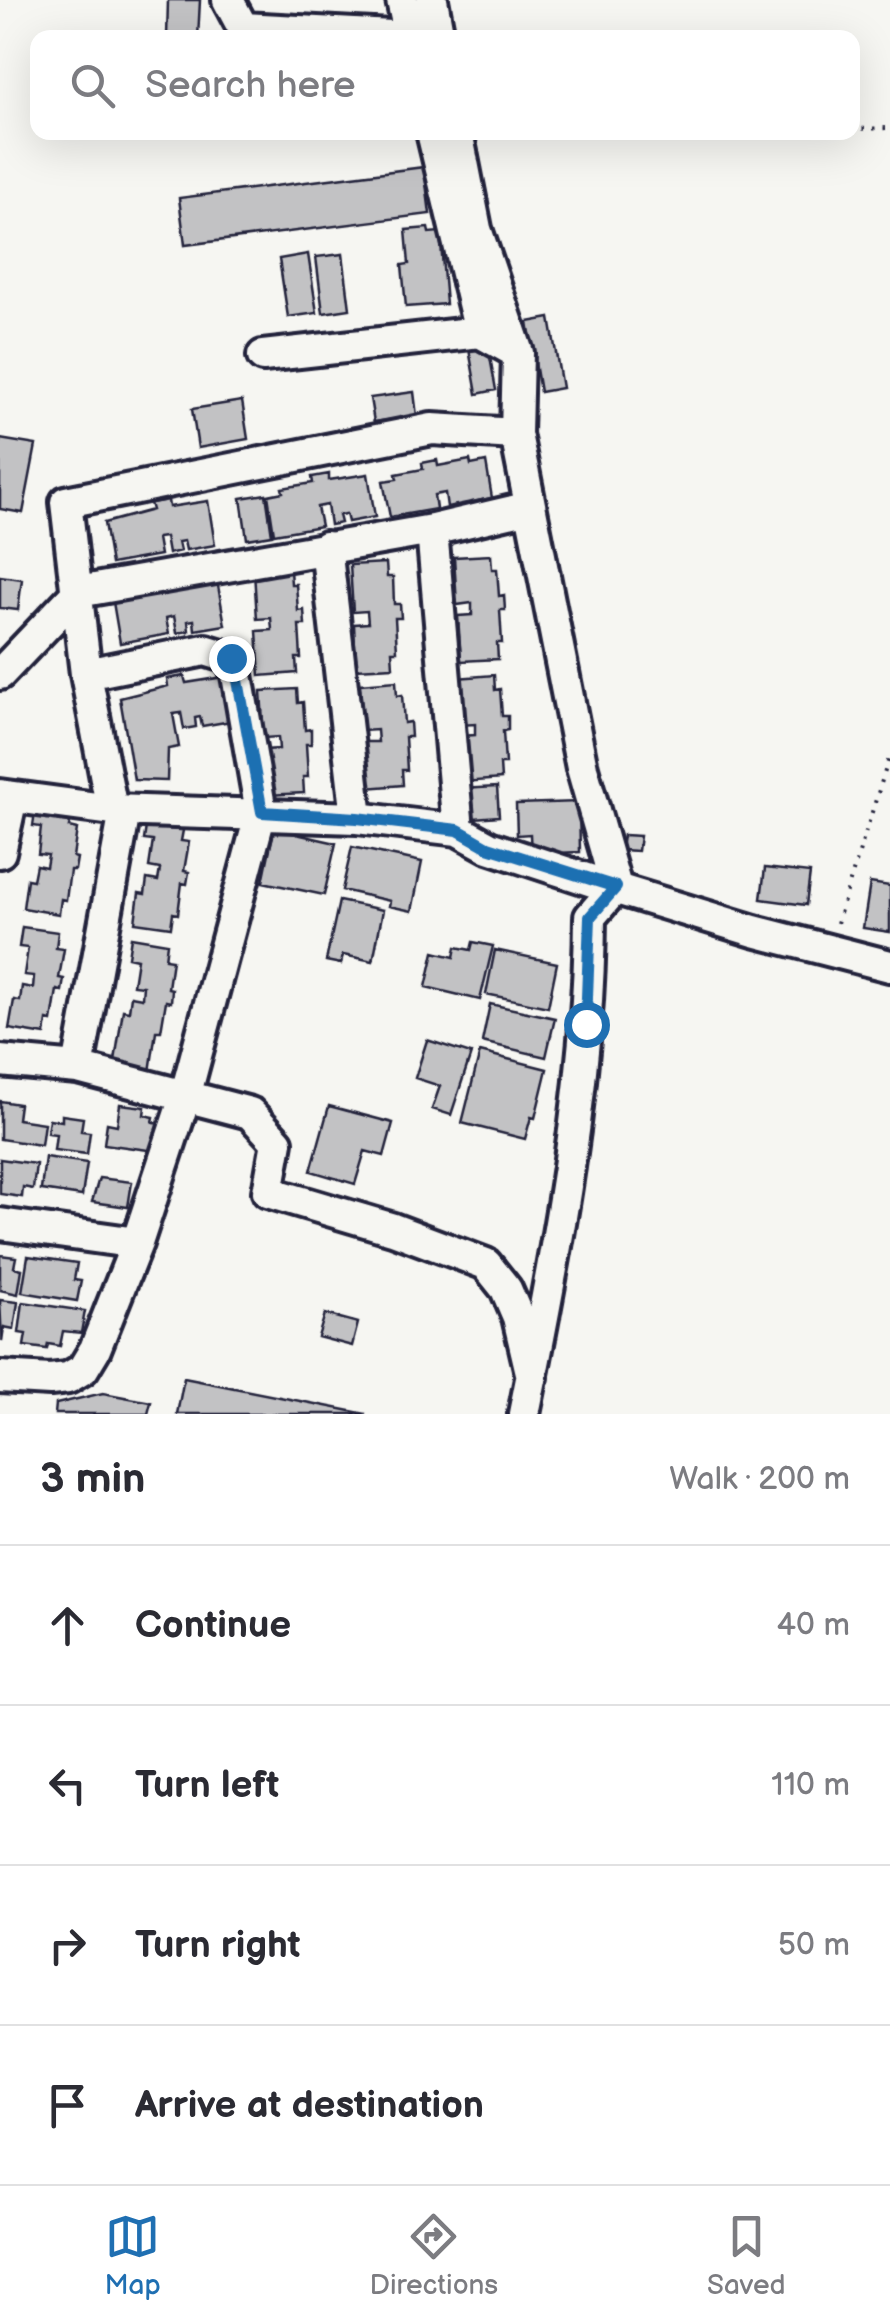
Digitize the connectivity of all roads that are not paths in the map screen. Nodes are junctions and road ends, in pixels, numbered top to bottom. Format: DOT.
graph roads {
  1 [pos="228,0"];
  2 [pos="402,0"];
  3 [pos="432,0"];
  4 [pos="281,30"];
  5 [pos="408,30"];
  6 [pos="438,30"];
  7 [pos="434,140"];
  8 [pos="459,140"];
  9 [pos="480,332"];
  10 [pos="518,354"];
  11 [pos="264,356"];
  12 [pos="516,434"];
  13 [pos="530,507"];
  14 [pos="432,530"];
  15 [pos="326,547"];
  16 [pos="78,592"];
  17 [pos="0,674"];
  18 [pos="86,674"];
  19 [pos="6,796"];
  20 [pos="119,810"];
  21 [pos="262,812"];
  22 [pos="357,818"];
  23 [pos="458,830"];
  24 [pos="0,852"];
  25 [pos="616,887"];
  26 [pos="890,966"];
  27 [pos="0,1061"];
  28 [pos="78,1068"];
  29 [pos="185,1097"];
  30 [pos="0,1224"];
  31 [pos="136,1243"];
  32 [pos="0,1377"];
  33 [pos="532,1377"];
  34 [pos="524,1414"];
  1 -- 4 [label="street"];
  2 -- 5 [label="street"];
  3 -- 6 [label="street"];
  7 -- 9 [label="street"];
  8 -- 10 [label="street"];
  9 -- 10 [label="street"];
  9 -- 11 [label="street"];
  10 -- 12 [label="street"];
  12 -- 13 [label="street"];
  12 -- 16 [label="street"];
  13 -- 14 [label="street"];
  13 -- 25 [label="street"];
  14 -- 15 [label="street"];
  14 -- 23 [label="street"];
  15 -- 16 [label="street"];
  15 -- 22 [label="street"];
  16 -- 17 [label="street"];
  16 -- 18 [label="street"];
  18 -- 20 [label="street"];
  18 -- 21 [label="street"];
  19 -- 20 [label="street"];
  19 -- 24 [label="street"];
  20 -- 21 [label="street"];
  20 -- 28 [label="street"];
  21 -- 22 [label="street"];
  21 -- 29 [label="street"];
  22 -- 23 [label="street"];
  23 -- 25 [label="street"];
  25 -- 26 [label="street"];
  25 -- 33 [label="street"];
  27 -- 28 [label="street"];
  28 -- 29 [label="street"];
  29 -- 31 [label="street"];
  29 -- 33 [label="street"];
  30 -- 31 [label="street"];
  31 -- 32 [label="street"];
  33 -- 34 [label="street"];
}
